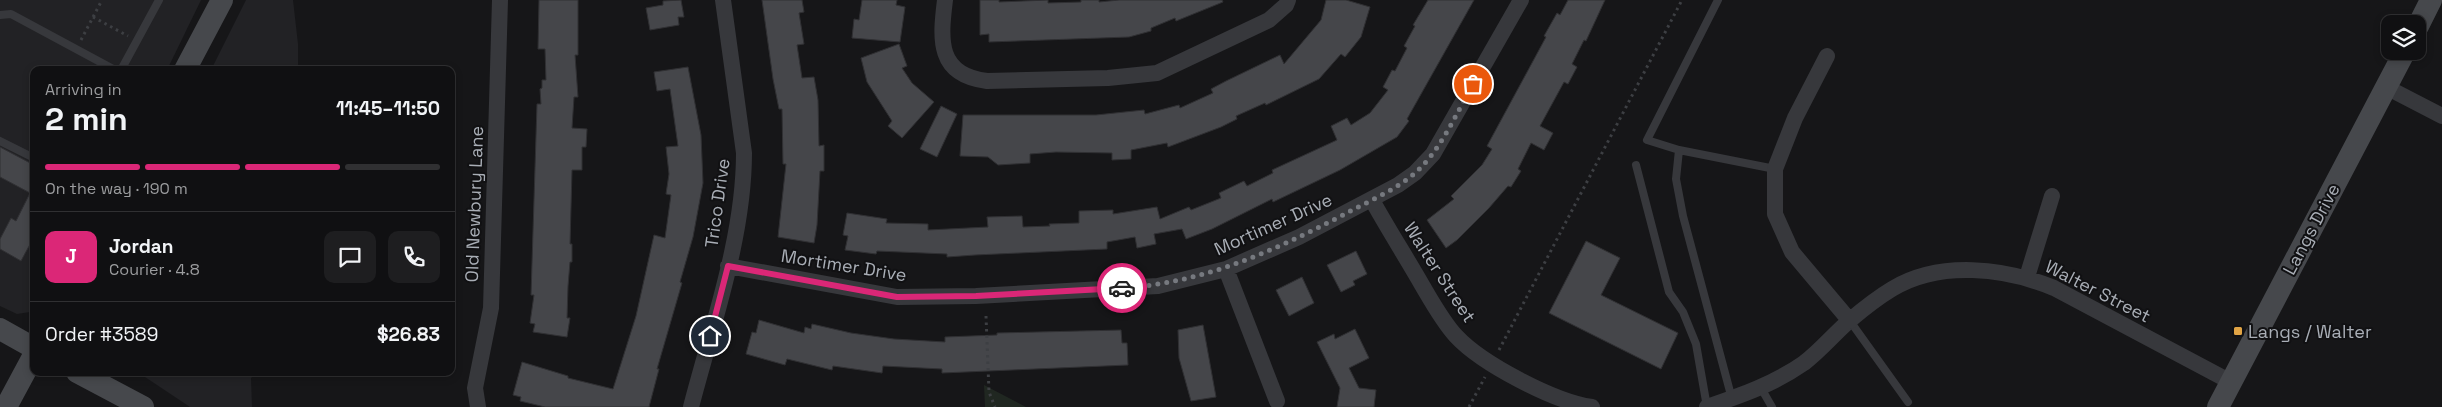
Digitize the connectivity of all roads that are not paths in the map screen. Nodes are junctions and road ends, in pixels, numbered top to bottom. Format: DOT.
graph roads {
  1 [pos="159,0"];
  2 [pos="222,0"];
  3 [pos="500,0"];
  4 [pos="723,0"];
  5 [pos="945,0"];
  6 [pos="1288,0"];
  7 [pos="1521,0"];
  8 [pos="1718,0"];
  9 [pos="2431,0"];
  10 [pos="0,15"];
  11 [pos="2424,15"];
  12 [pos="1827,56"];
  13 [pos="2400,60"];
  14 [pos="108,66"];
  15 [pos="123,66"];
  16 [pos="187,66"];
  17 [pos="2386,87"];
  18 [pos="2442,116"];
  19 [pos="0,140"];
  20 [pos="1679,150"];
  21 [pos="30,156"];
  22 [pos="1636,165"];
  23 [pos="1775,169"];
  24 [pos="2052,196"];
  25 [pos="1372,200"];
  26 [pos="728,266"];
  27 [pos="1226,269"];
  28 [pos="2027,277"];
  29 [pos="1850,321"];
  30 [pos="0,329"];
  31 [pos="30,346"];
  32 [pos="30,362"];
  33 [pos="85,376"];
  34 [pos="2231,382"];
  35 [pos="1761,388"];
  36 [pos="1732,399"];
  37 [pos="1277,401"];
  38 [pos="1908,402"];
  39 [pos="1583,406"];
  40 [pos="6,407"];
  41 [pos="143,407"];
  42 [pos="478,407"];
  43 [pos="691,407"];
  44 [pos="1707,407"];
  45 [pos="1772,407"];
  46 [pos="2218,407"];
  1 -- 15 [label="lane"];
  2 -- 16 [label="street"];
  3 -- 42 [label="street, Old Newbury Lane"];
  4 -- 26 [label="street, Trico Drive"];
  5 -- 6 [label="street"];
  7 -- 25 [label="street, Mortimer Drive"];
  8 -- 20 [label="lane"];
  9 -- 11 [label="street"];
  10 -- 14 [label="lane"];
  12 -- 23 [label="street"];
  13 -- 17 [label="street, Langs Drive"];
  17 -- 18 [label="street"];
  17 -- 34 [label="street, Langs Drive"];
  19 -- 21 [label="lane"];
  20 -- 23 [label="lane"];
  20 -- 36 [label="lane"];
  22 -- 44 [label="lane"];
  23 -- 29 [label="street"];
  24 -- 28 [label="street"];
  25 -- 27 [label="street, Mortimer Drive"];
  25 -- 39 [label="street, Walter Street"];
  26 -- 27 [label="street, Mortimer Drive"];
  26 -- 43 [label="street, Trico Drive"];
  27 -- 37 [label="street"];
  28 -- 29 [label="street, Walter Street"];
  28 -- 34 [label="street, Walter Street"];
  29 -- 35 [label="street, Walter Street"];
  29 -- 38 [label="lane"];
  30 -- 31 [label="street"];
  32 -- 40 [label="street"];
  33 -- 41 [label="street"];
  34 -- 46 [label="street, Langs Drive"];
  35 -- 36 [label="street, Walter Street"];
  35 -- 45 [label="lane"];
  36 -- 44 [label="street, Walter Street"];
}
